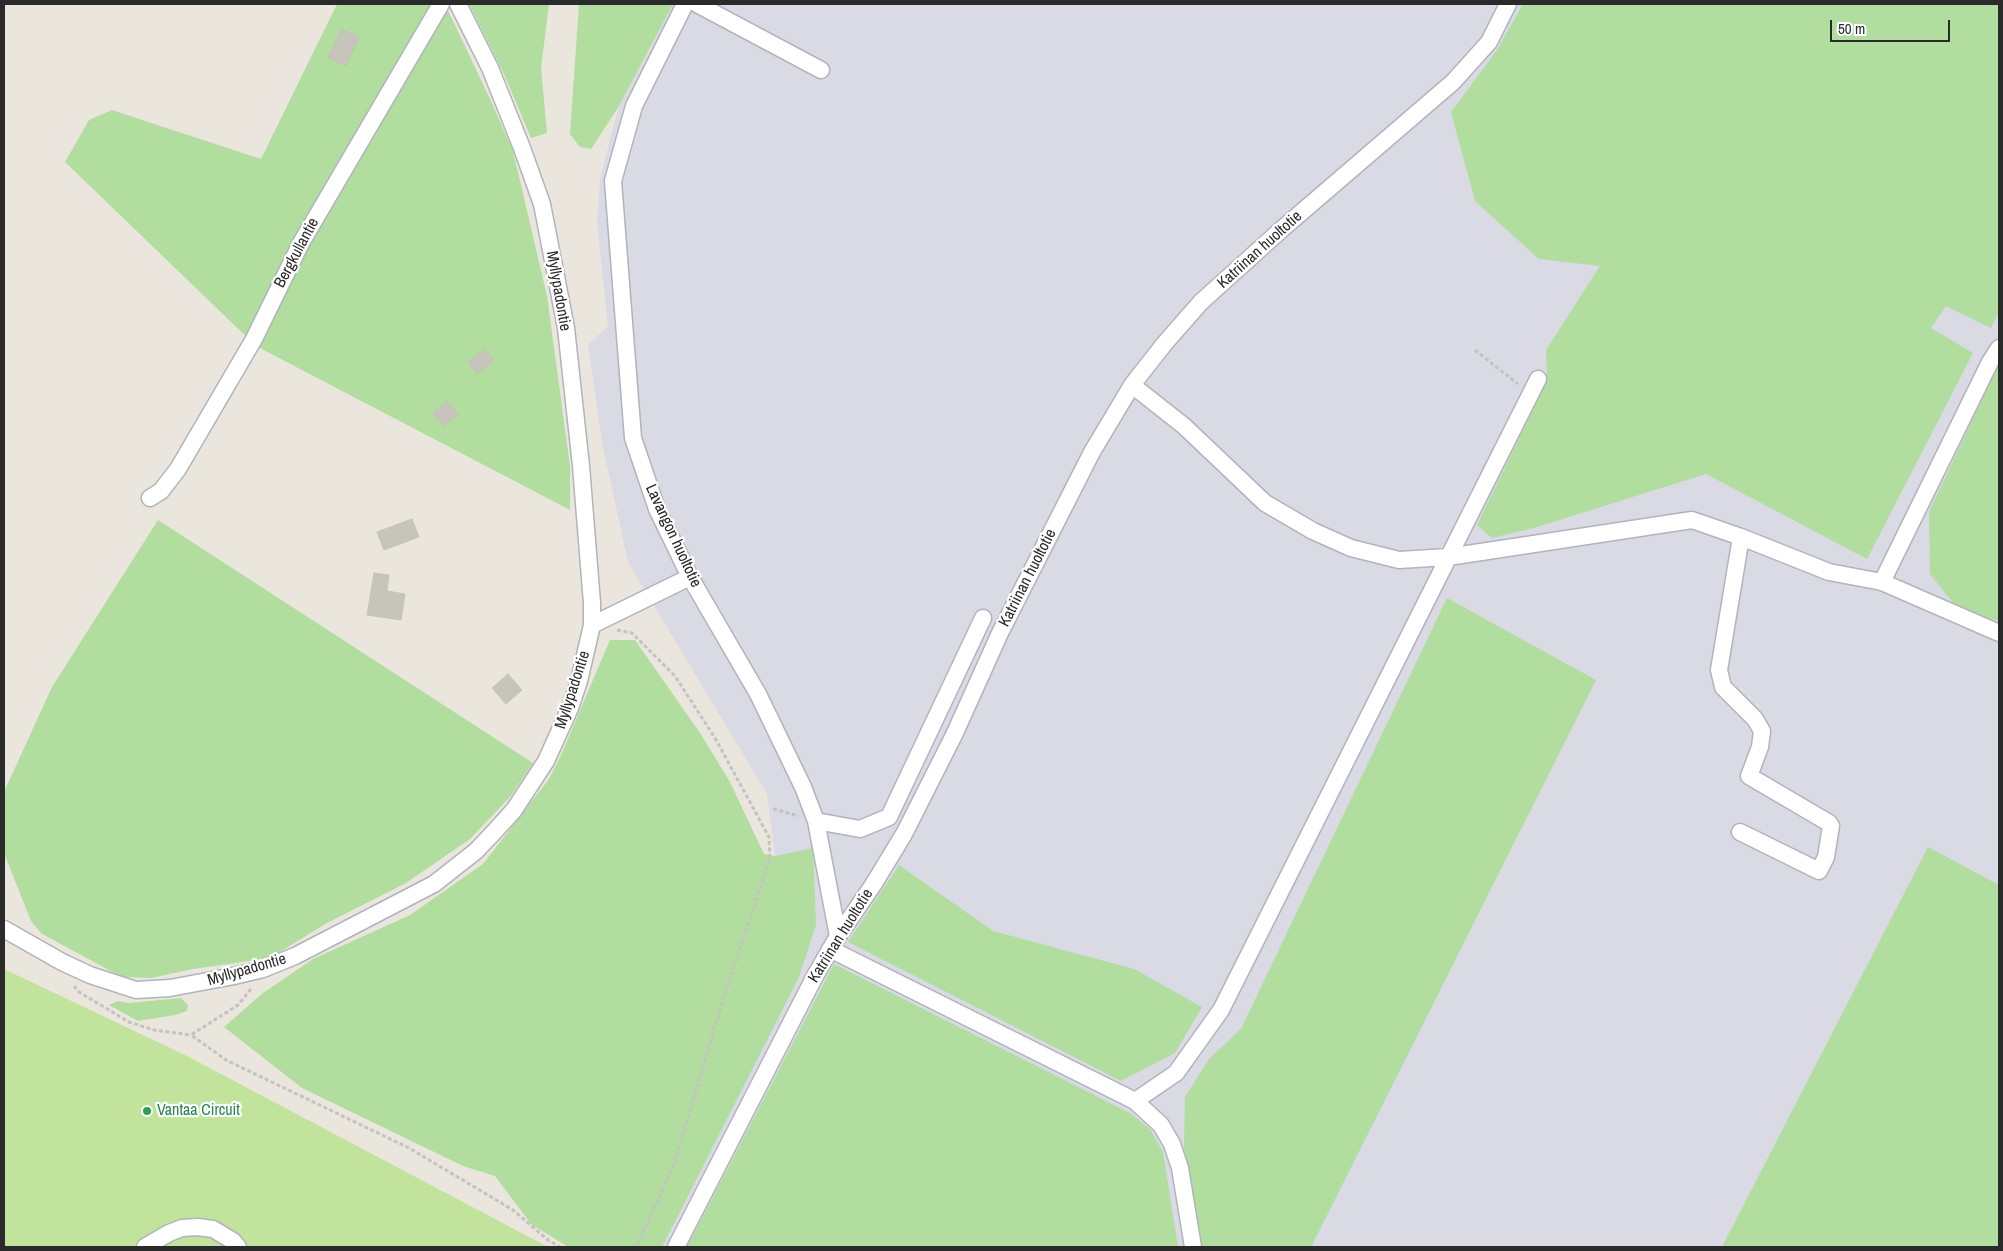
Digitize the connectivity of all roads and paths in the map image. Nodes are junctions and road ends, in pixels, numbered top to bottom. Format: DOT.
graph roads {
  1 [pos="441,4"];
  2 [pos="458,4"];
  3 [pos="685,4"];
  4 [pos="697,4"];
  5 [pos="1508,4"];
  6 [pos="822,70"];
  7 [pos="1999,348"];
  8 [pos="1475,350"];
  9 [pos="1538,379"];
  10 [pos="1132,385"];
  11 [pos="1530,394"];
  12 [pos="150,498"];
  13 [pos="1741,536"];
  14 [pos="1448,557"];
  15 [pos="690,576"];
  16 [pos="1882,582"];
  17 [pos="983,618"];
  18 [pos="592,625"];
  19 [pos="632,633"];
  20 [pos="1999,633"];
  21 [pos="773,809"];
  22 [pos="816,821"];
  23 [pos="1740,832"];
  24 [pos="4,929"];
  25 [pos="834,942"];
  26 [pos="62,962"];
  27 [pos="252,988"];
  28 [pos="191,1034"];
  29 [pos="1135,1101"];
  30 [pos="148,1246"];
  31 [pos="238,1247"];
  32 [pos="560,1247"];
  33 [pos="636,1247"];
  34 [pos="676,1247"];
  35 [pos="1193,1247"];
  1 -- 12 [label="street, Bergkullantie"];
  2 -- 18 [label="street, Myllypadontie"];
  3 -- 15 [label="street, Lavangon huoltotie"];
  4 -- 6 [label="street"];
  5 -- 10 [label="street, Katriinan huoltotie"];
  7 -- 16 [label="street"];
  8 -- 11 [label="path"];
  9 -- 11 [label="street"];
  10 -- 14 [label="street"];
  10 -- 25 [label="street, Katriinan huoltotie"];
  11 -- 14 [label="street"];
  13 -- 14 [label="street"];
  13 -- 16 [label="street"];
  13 -- 23 [label="street"];
  14 -- 29 [label="street"];
  15 -- 18 [label="street"];
  15 -- 22 [label="street, Lavangon huoltotie"];
  16 -- 20 [label="street"];
  17 -- 22 [label="street"];
  18 -- 26 [label="street, Myllypadontie"];
  19 -- 33 [label="path"];
  21 -- 22 [label="path"];
  22 -- 25 [label="street, Lavangon huoltotie"];
  24 -- 26 [label="street, Myllypadontie"];
  25 -- 29 [label="street"];
  25 -- 34 [label="street, Katriinan huoltotie"];
  26 -- 28 [label="path"];
  27 -- 28 [label="path"];
  28 -- 32 [label="path"];
  29 -- 35 [label="street"];
  30 -- 31 [label="street"];
}
